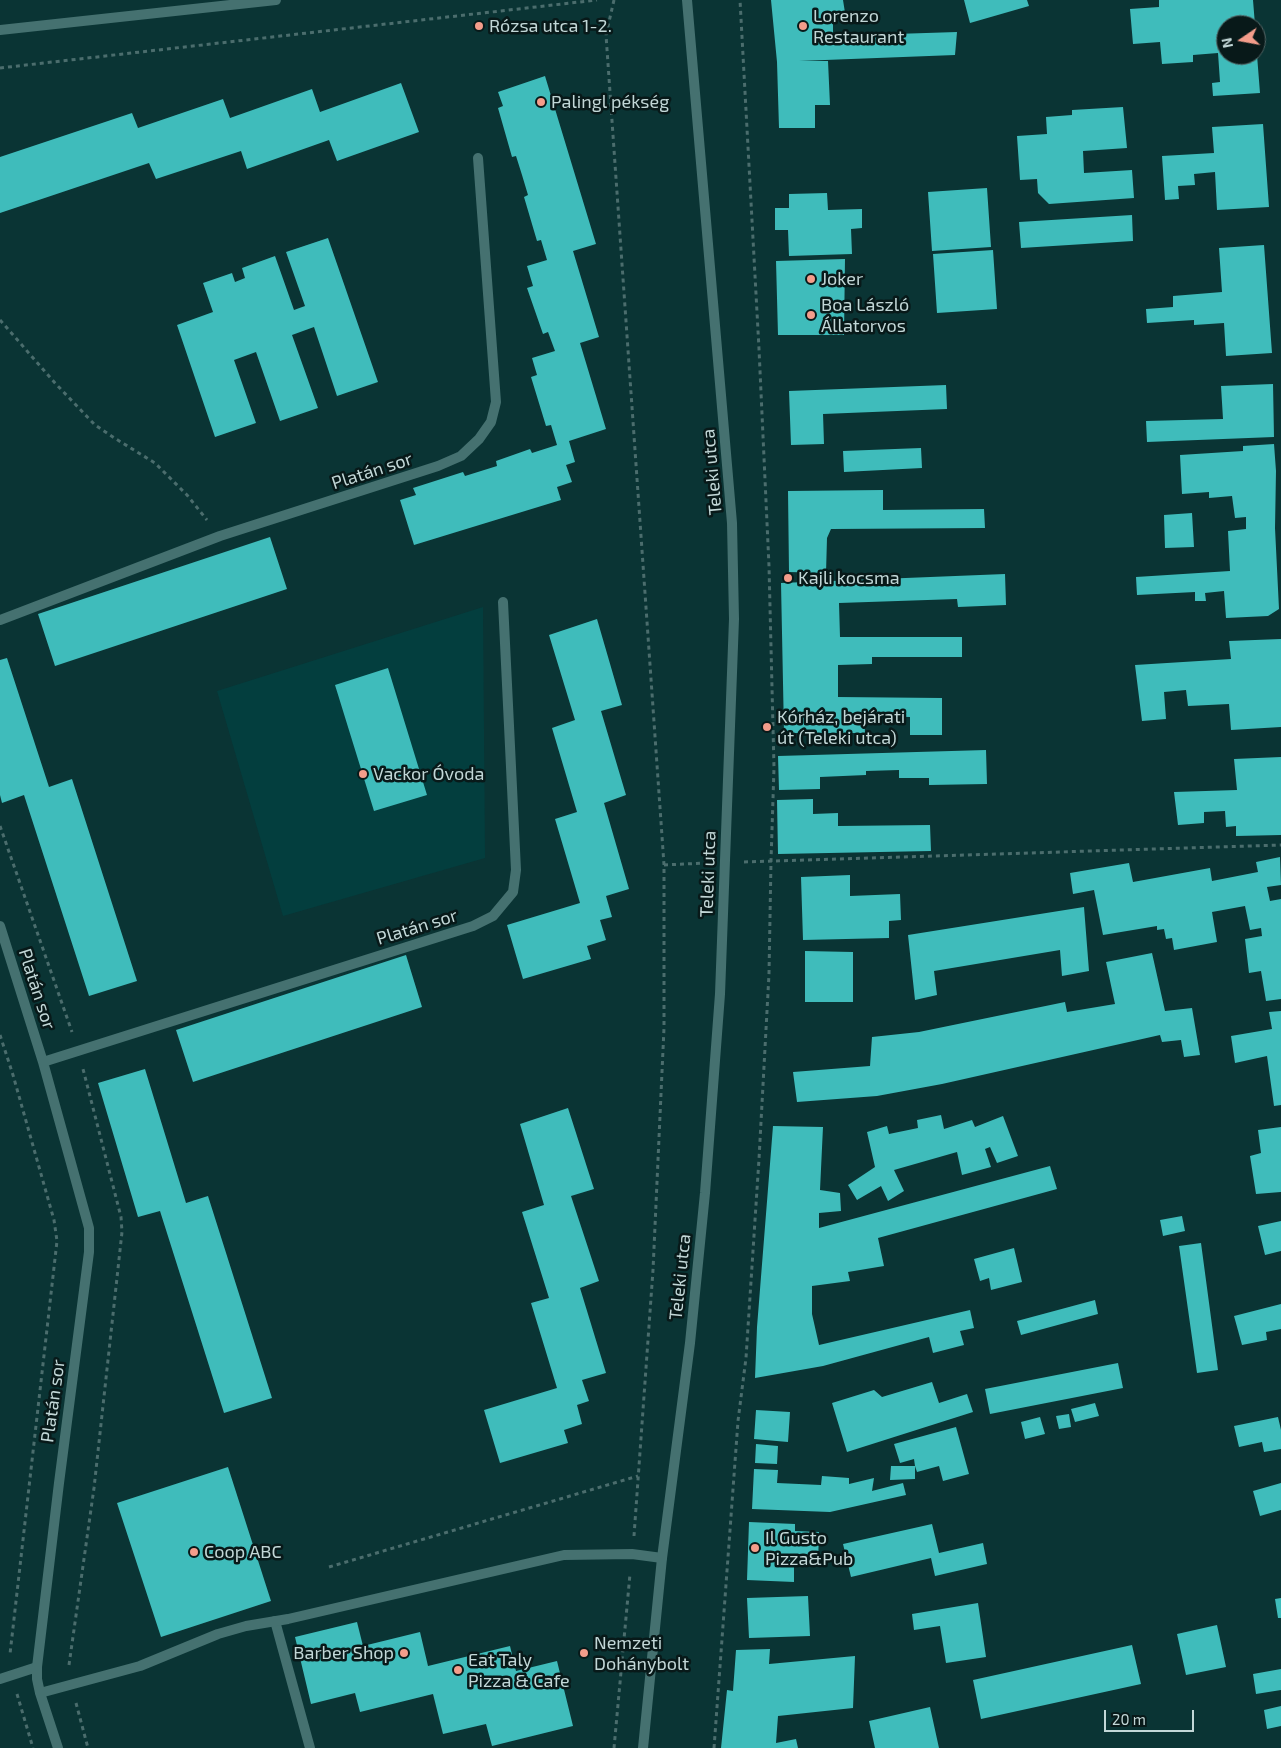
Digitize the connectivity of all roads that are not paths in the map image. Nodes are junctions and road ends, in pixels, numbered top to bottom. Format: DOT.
graph roads {
  1 [pos="276,0"];
  2 [pos="687,0"];
  3 [pos="0,30"];
  4 [pos="478,158"];
  5 [pos="503,602"];
  6 [pos="0,620"];
  7 [pos="0,926"];
  8 [pos="43,1062"];
  9 [pos="662,1558"];
  10 [pos="275,1622"];
  11 [pos="37,1667"];
  12 [pos="0,1679"];
  13 [pos="40,1693"];
  14 [pos="642,1746"];
  15 [pos="58,1748"];
  16 [pos="310,1748"];
  1 -- 3 [label="street"];
  2 -- 9 [label="street, Teleki utca"];
  4 -- 6 [label="street, Platán sor"];
  5 -- 8 [label="street, Platán sor"];
  7 -- 8 [label="street, Platán sor"];
  8 -- 11 [label="street, Platán sor"];
  9 -- 10 [label="street"];
  9 -- 14 [label="street, Teleki utca"];
  10 -- 13 [label="street"];
  10 -- 16 [label="street"];
  11 -- 12 [label="street"];
  11 -- 13 [label="street, Platán sor"];
  13 -- 15 [label="street, Platán sor"];
}
